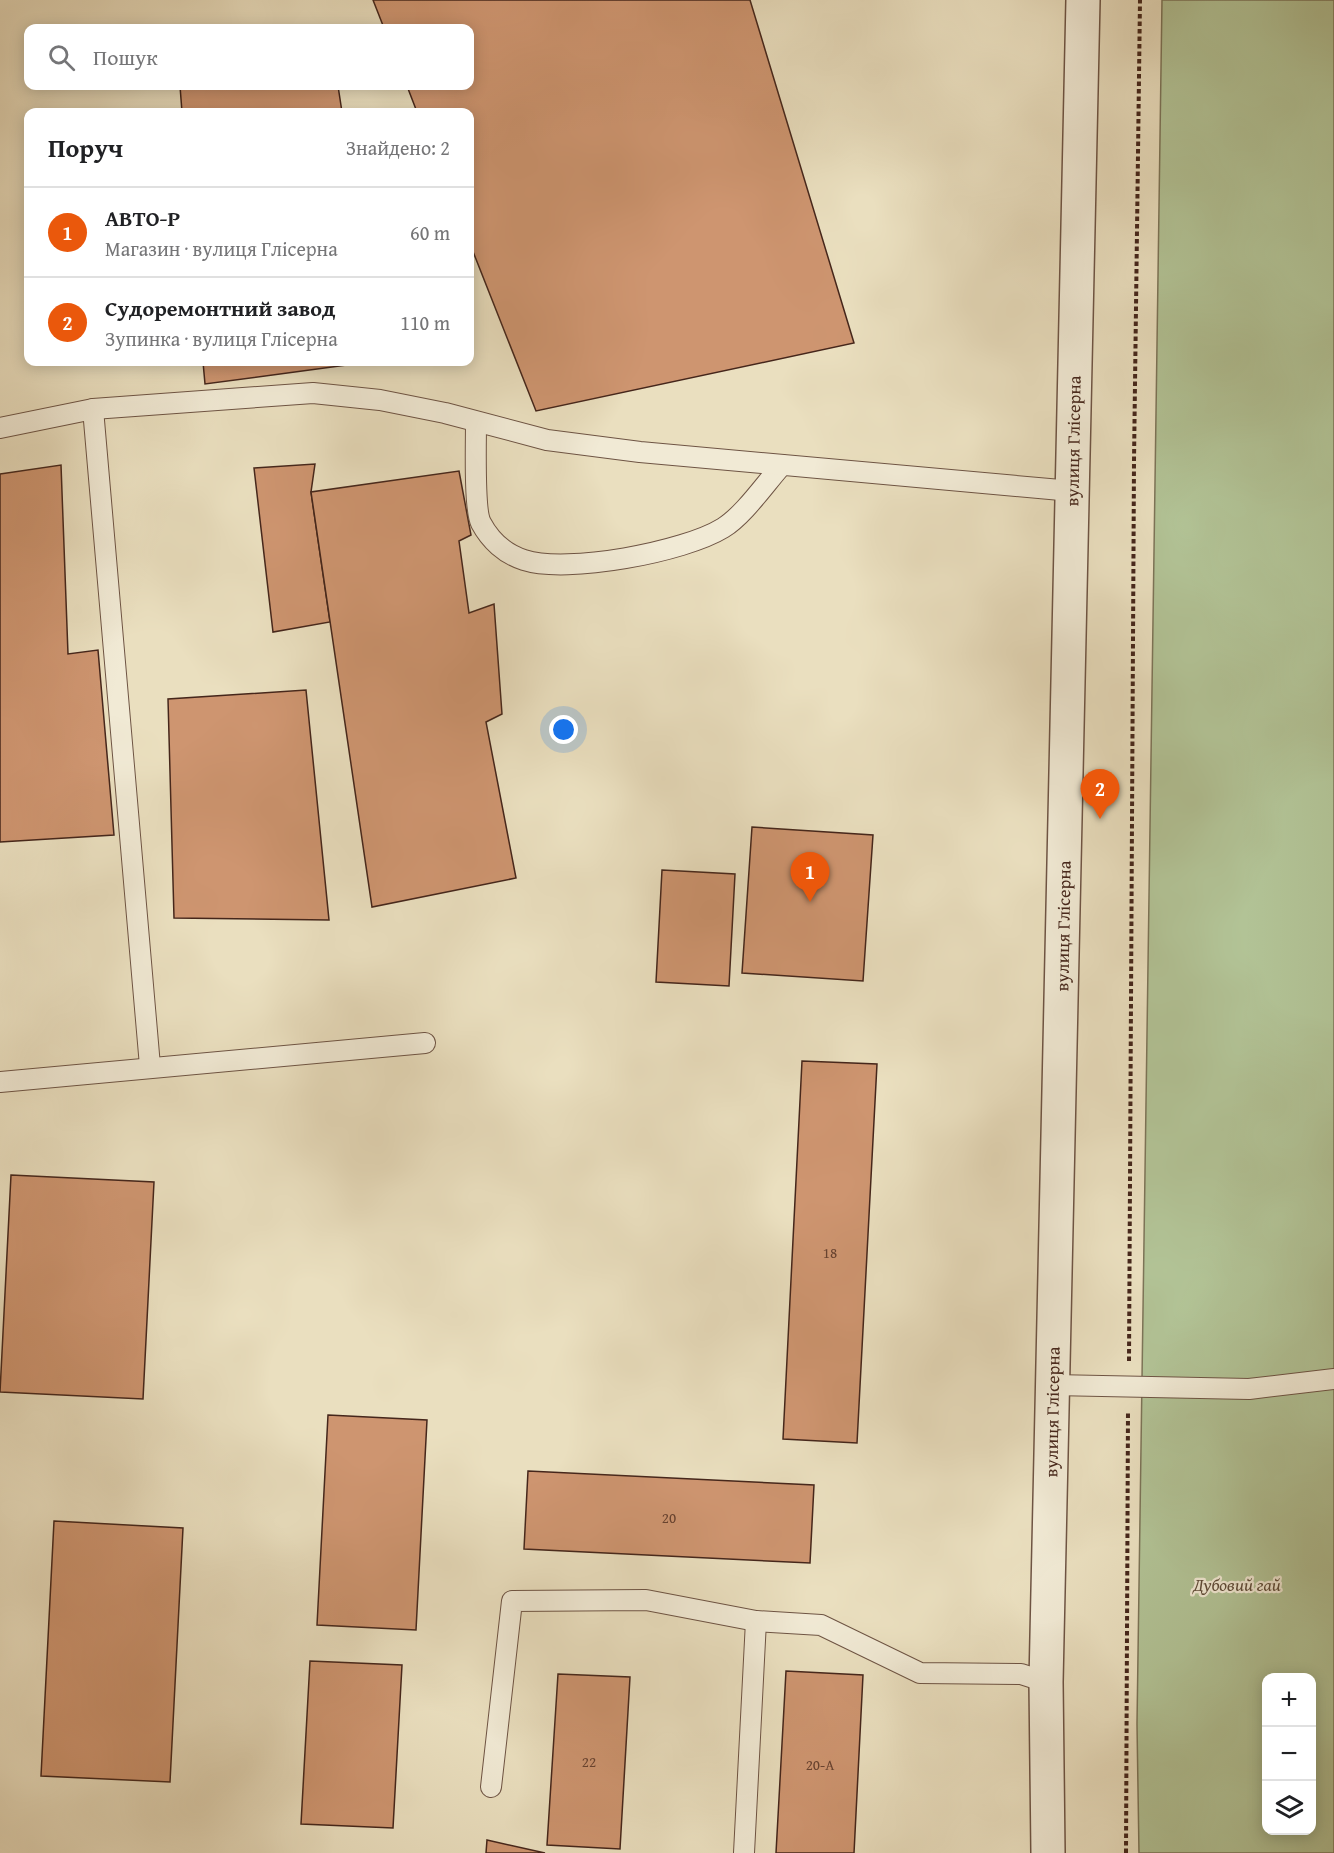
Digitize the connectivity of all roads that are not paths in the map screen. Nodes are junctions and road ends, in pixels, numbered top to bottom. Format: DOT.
graph roads {
  1 [pos="1083,0"];
  2 [pos="93,409"];
  3 [pos="476,423"];
  4 [pos="0,428"];
  5 [pos="782,465"];
  6 [pos="1072,491"];
  7 [pos="425,1043"];
  8 [pos="150,1066"];
  9 [pos="0,1082"];
  10 [pos="1334,1379"];
  11 [pos="1053,1385"];
  12 [pos="756,1621"];
  13 [pos="1046,1682"];
  14 [pos="491,1787"];
  15 [pos="744,1853"];
  16 [pos="1048,1853"];
  1 -- 6 [label="street, вулиця Глісерна"];
  2 -- 3 [label="lane"];
  2 -- 4 [label="lane"];
  2 -- 8 [label="lane"];
  3 -- 5 [label="lane"];
  3 -- 5 [label="lane"];
  5 -- 6 [label="lane"];
  6 -- 11 [label="street, вулиця Глісерна"];
  7 -- 8 [label="lane"];
  8 -- 9 [label="lane"];
  10 -- 11 [label="lane"];
  11 -- 13 [label="street, вулиця Глісерна"];
  12 -- 13 [label="lane"];
  12 -- 14 [label="lane"];
  12 -- 15 [label="lane"];
  13 -- 16 [label="street, вулиця Глісерна"];
}
